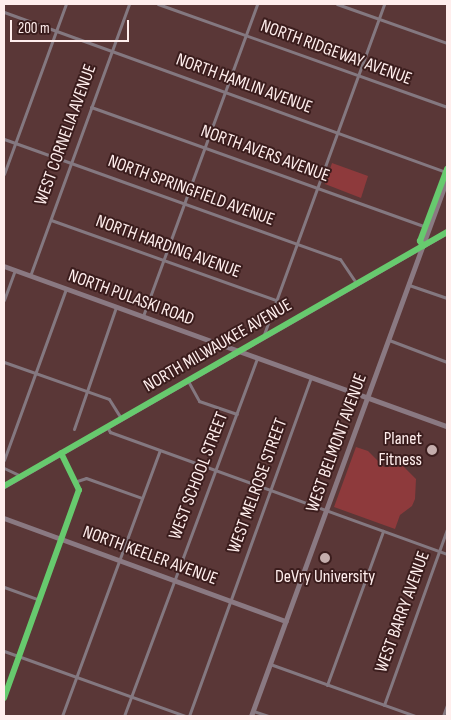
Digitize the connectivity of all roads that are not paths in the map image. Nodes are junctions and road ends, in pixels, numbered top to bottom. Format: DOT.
graph roads {
  1 [pos="66,4"];
  2 [pos="129,4"];
  3 [pos="158,4"];
  4 [pos="257,4"];
  5 [pos="337,4"];
  6 [pos="384,4"];
  7 [pos="4,12"];
  8 [pos="379,19"];
  9 [pos="56,30"];
  10 [pos="246,35"];
  11 [pos="447,44"];
  12 [pos="112,50"];
  13 [pos="358,75"];
  14 [pos="225,91"];
  15 [pos="92,107"];
  16 [pos="447,107"];
  17 [pos="338,132"];
  18 [pos="4,139"];
  19 [pos="15,143"];
  20 [pos="204,148"];
  21 [pos="71,163"];
  22 [pos="447,172"];
  23 [pos="4,174"];
  24 [pos="447,179"];
  25 [pos="317,188"];
  26 [pos="184,204"];
  27 [pos="50,220"];
  28 [pos="429,228"];
  29 [pos="447,232"];
  30 [pos="297,244"];
  31 [pos="422,246"];
  32 [pos="163,260"];
  33 [pos="4,266"];
  34 [pos="15,270"];
  35 [pos="30,276"];
  36 [pos="357,284"];
  37 [pos="409,285"];
  38 [pos="66,289"];
  39 [pos="447,298"];
  40 [pos="4,300"];
  41 [pos="276,300"];
  42 [pos="116,307"];
  43 [pos="143,316"];
  44 [pos="262,339"];
  45 [pos="388,340"];
  46 [pos="241,352"];
  47 [pos="257,358"];
  48 [pos="4,362"];
  49 [pos="447,362"];
  50 [pos="35,373"];
  51 [pos="311,377"];
  52 [pos="188,381"];
  53 [pos="86,391"];
  54 [pos="368,397"];
  55 [pos="237,414"];
  56 [pos="121,418"];
  57 [pos="107,426"];
  58 [pos="447,426"];
  59 [pos="74,429"];
  60 [pos="160,450"];
  61 [pos="61,453"];
  62 [pos="4,460"];
  63 [pos="4,468"];
  64 [pos="216,470"];
  65 [pos="22,476"];
  66 [pos="76,481"];
  67 [pos="4,486"];
  68 [pos="271,490"];
  69 [pos="142,498"];
  70 [pos="327,510"];
  71 [pos="4,518"];
  72 [pos="447,529"];
  73 [pos="383,531"];
  74 [pos="62,539"];
  75 [pos="439,551"];
  76 [pos="447,554"];
  77 [pos="118,560"];
  78 [pos="174,580"];
  79 [pos="4,587"];
  80 [pos="40,600"];
  81 [pos="231,600"];
  82 [pos="286,621"];
  83 [pos="4,651"];
  84 [pos="19,656"];
  85 [pos="270,664"];
  86 [pos="76,677"];
  87 [pos="326,685"];
  88 [pos="132,697"];
  89 [pos="4,698"];
  90 [pos="384,705"];
  91 [pos="447,705"];
  92 [pos="252,714"];
  93 [pos="62,716"];
  94 [pos="124,716"];
  95 [pos="187,716"];
  96 [pos="268,716"];
  97 [pos="415,716"];
  98 [pos="443,716"];
  1 -- 9 [label="street"];
  2 -- 12 [label="street, WEST CORNELIA AVENUE"];
  3 -- 10 [label="street, NORTH RIDGEWAY AVENUE"];
  4 -- 10 [label="street"];
  5 -- 8 [label="street"];
  6 -- 8 [label="street"];
  7 -- 9 [label="street, NORTH HAMLIN AVENUE"];
  8 -- 11 [label="street"];
  8 -- 13 [label="street"];
  9 -- 12 [label="street, NORTH HAMLIN AVENUE"];
  9 -- 19 [label="street"];
  10 -- 13 [label="street, NORTH RIDGEWAY AVENUE"];
  10 -- 14 [label="street"];
  12 -- 14 [label="street, NORTH HAMLIN AVENUE"];
  12 -- 15 [label="street, WEST CORNELIA AVENUE"];
  13 -- 16 [label="street, NORTH RIDGEWAY AVENUE"];
  13 -- 17 [label="street"];
  14 -- 17 [label="street, NORTH HAMLIN AVENUE"];
  14 -- 20 [label="street"];
  15 -- 20 [label="street, NORTH AVERS AVENUE"];
  15 -- 21 [label="street, WEST CORNELIA AVENUE"];
  17 -- 22 [label="street, NORTH HAMLIN AVENUE"];
  17 -- 25 [label="street"];
  18 -- 19 [label="street, NORTH SPRINGFIELD AVENUE"];
  19 -- 21 [label="street, NORTH SPRINGFIELD AVENUE"];
  19 -- 23 [label="street"];
  20 -- 25 [label="street, NORTH AVERS AVENUE"];
  20 -- 26 [label="street"];
  21 -- 26 [label="street, NORTH SPRINGFIELD AVENUE"];
  21 -- 27 [label="street, WEST CORNELIA AVENUE"];
  24 -- 28 [label="main road, WEST BELMONT AVENUE"];
  25 -- 28 [label="street, NORTH AVERS AVENUE"];
  25 -- 30 [label="street"];
  26 -- 30 [label="street, NORTH SPRINGFIELD AVENUE"];
  26 -- 32 [label="street"];
  27 -- 32 [label="street, NORTH HARDING AVENUE"];
  27 -- 35 [label="street, WEST CORNELIA AVENUE"];
  28 -- 31 [label="main road, WEST BELMONT AVENUE"];
  29 -- 31 [label="main road, NORTH MILWAUKEE AVENUE"];
  30 -- 36 [label="street, NORTH SPRINGFIELD AVENUE"];
  30 -- 41 [label="street"];
  31 -- 36 [label="main road, NORTH MILWAUKEE AVENUE"];
  31 -- 37 [label="main road, WEST BELMONT AVENUE"];
  32 -- 41 [label="street, NORTH HARDING AVENUE"];
  32 -- 43 [label="street"];
  33 -- 34 [label="main road, NORTH PULASKI ROAD"];
  34 -- 35 [label="main road, NORTH PULASKI ROAD"];
  34 -- 40 [label="street"];
  35 -- 38 [label="main road, NORTH PULASKI ROAD"];
  36 -- 44 [label="main road, NORTH MILWAUKEE AVENUE"];
  37 -- 39 [label="street"];
  37 -- 45 [label="main road, WEST BELMONT AVENUE"];
  38 -- 42 [label="main road, NORTH PULASKI ROAD"];
  38 -- 50 [label="street"];
  41 -- 44 [label="street"];
  42 -- 43 [label="main road, NORTH PULASKI ROAD"];
  42 -- 53 [label="street"];
  43 -- 46 [label="main road, NORTH PULASKI ROAD"];
  44 -- 46 [label="main road, NORTH MILWAUKEE AVENUE"];
  45 -- 49 [label="street"];
  45 -- 54 [label="main road, WEST BELMONT AVENUE"];
  46 -- 47 [label="main road, NORTH PULASKI ROAD"];
  46 -- 52 [label="main road, NORTH MILWAUKEE AVENUE"];
  47 -- 51 [label="main road, NORTH PULASKI ROAD"];
  47 -- 55 [label="street, WEST SCHOOL STREET"];
  48 -- 50 [label="street"];
  50 -- 53 [label="street"];
  50 -- 62 [label="street"];
  51 -- 54 [label="main road, NORTH PULASKI ROAD"];
  51 -- 68 [label="street, WEST MELROSE STREET"];
  52 -- 55 [label="street"];
  52 -- 56 [label="main road, NORTH MILWAUKEE AVENUE"];
  53 -- 56 [label="street"];
  53 -- 59 [label="street"];
  54 -- 58 [label="main road, NORTH PULASKI ROAD"];
  54 -- 70 [label="main road, WEST BELMONT AVENUE"];
  55 -- 64 [label="street, WEST SCHOOL STREET"];
  56 -- 57 [label="main road, NORTH MILWAUKEE AVENUE"];
  57 -- 60 [label="street"];
  57 -- 61 [label="main road, NORTH MILWAUKEE AVENUE"];
  60 -- 64 [label="street"];
  60 -- 69 [label="street"];
  61 -- 65 [label="main road, NORTH MILWAUKEE AVENUE"];
  61 -- 66 [label="street"];
  63 -- 65 [label="street"];
  64 -- 68 [label="street"];
  64 -- 78 [label="street, WEST SCHOOL STREET"];
  65 -- 67 [label="main road, NORTH MILWAUKEE AVENUE"];
  66 -- 69 [label="street"];
  66 -- 74 [label="street"];
  68 -- 70 [label="street"];
  68 -- 81 [label="street, WEST MELROSE STREET"];
  69 -- 77 [label="street"];
  70 -- 73 [label="street"];
  70 -- 82 [label="main road, WEST BELMONT AVENUE"];
  71 -- 74 [label="main road, NORTH KEELER AVENUE"];
  72 -- 75 [label="street, WEST BARRY AVENUE"];
  73 -- 75 [label="street"];
  73 -- 87 [label="street"];
  74 -- 77 [label="main road, NORTH KEELER AVENUE"];
  74 -- 80 [label="street"];
  75 -- 76 [label="street"];
  75 -- 90 [label="street, WEST BARRY AVENUE"];
  77 -- 78 [label="main road, NORTH KEELER AVENUE"];
  77 -- 86 [label="street"];
  78 -- 81 [label="main road, NORTH KEELER AVENUE"];
  78 -- 88 [label="street, WEST SCHOOL STREET"];
  79 -- 80 [label="street"];
  80 -- 84 [label="street"];
  81 -- 82 [label="main road, NORTH KEELER AVENUE"];
  81 -- 95 [label="street, WEST MELROSE STREET"];
  82 -- 85 [label="main road, WEST BELMONT AVENUE"];
  83 -- 84 [label="street"];
  84 -- 86 [label="street"];
  84 -- 89 [label="street"];
  85 -- 87 [label="street"];
  85 -- 92 [label="main road, WEST BELMONT AVENUE"];
  86 -- 88 [label="street"];
  86 -- 93 [label="street"];
  87 -- 90 [label="street"];
  88 -- 94 [label="street, WEST SCHOOL STREET"];
  88 -- 95 [label="street"];
  90 -- 97 [label="street"];
  91 -- 98 [label="street"];
  92 -- 96 [label="street"];
}
